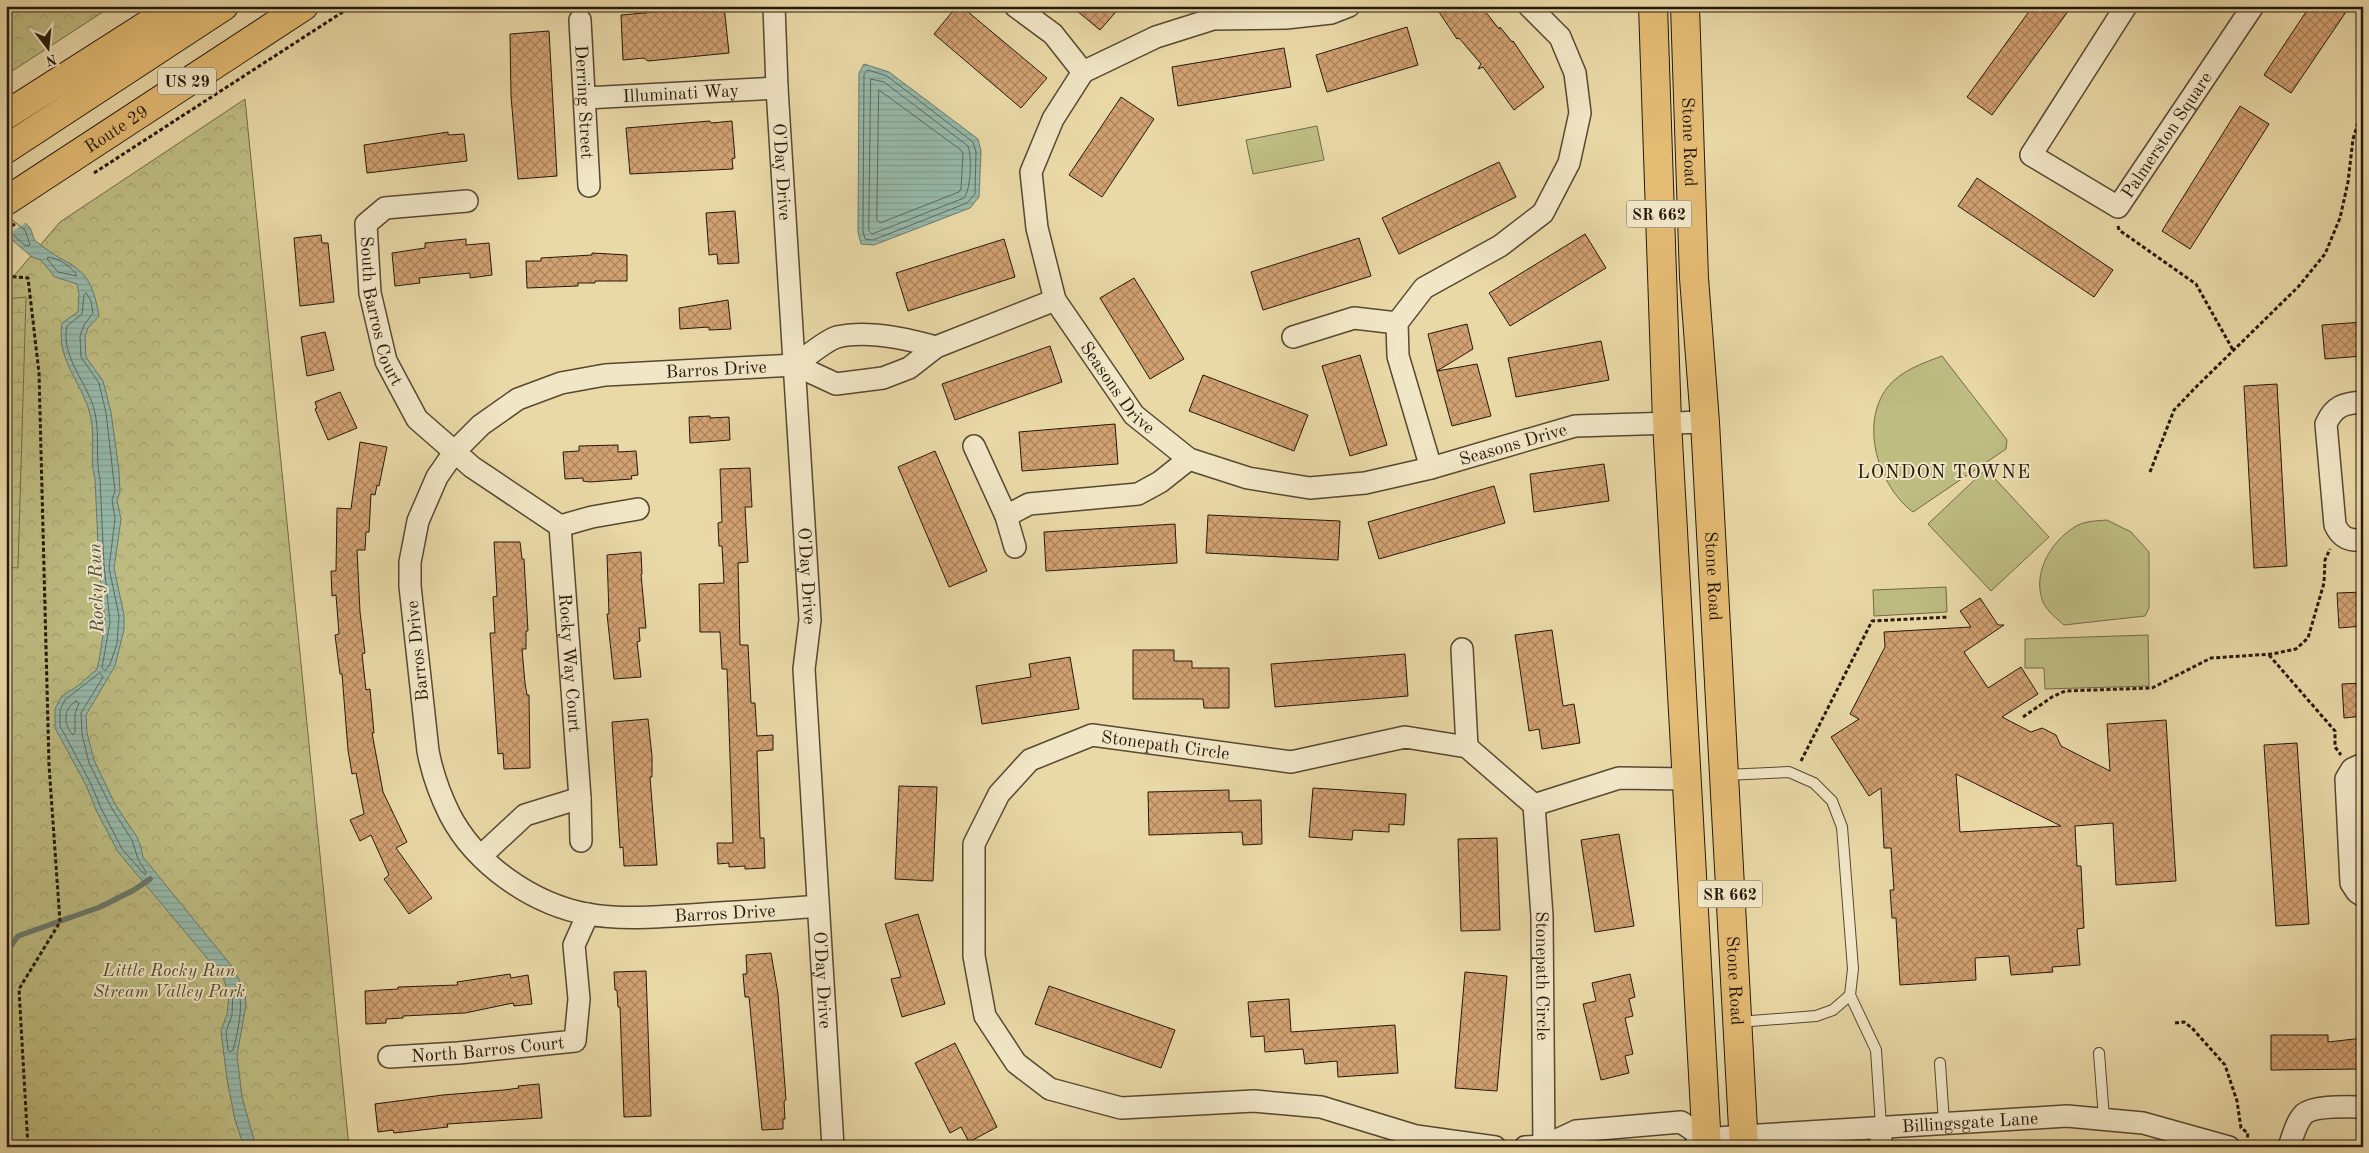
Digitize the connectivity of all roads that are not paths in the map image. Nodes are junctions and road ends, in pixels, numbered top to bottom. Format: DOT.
graph roads {
  1 [pos="177,6"];
  2 [pos="224,6"];
  3 [pos="304,6"];
  4 [pos="774,6"];
  5 [pos="1015,6"];
  6 [pos="1350,6"];
  7 [pos="1529,6"];
  8 [pos="1653,6"];
  9 [pos="1685,6"];
  10 [pos="2126,6"];
  11 [pos="2253,6"];
  12 [pos="580,20"];
  13 [pos="1083,72"];
  14 [pos="777,88"];
  15 [pos="584,98"];
  16 [pos="6,115"];
  17 [pos="6,149"];
  18 [pos="590,186"];
  19 [pos="6,201"];
  20 [pos="467,201"];
  21 [pos="1055,300"];
  22 [pos="1397,323"];
  23 [pos="1293,337"];
  24 [pos="936,347"];
  25 [pos="795,365"];
  26 [pos="2363,402"];
  27 [pos="1667,422"];
  28 [pos="1705,422"];
  29 [pos="974,446"];
  30 [pos="455,451"];
  31 [pos="1190,459"];
  32 [pos="1430,468"];
  33 [pos="638,509"];
  34 [pos="1006,516"];
  35 [pos="560,526"];
  36 [pos="2363,540"];
  37 [pos="1015,547"];
  38 [pos="1462,649"];
  39 [pos="1467,747"];
  40 [pos="2357,767"];
  41 [pos="1725,775"];
  42 [pos="1687,779"];
  43 [pos="580,798"];
  44 [pos="1534,805"];
  45 [pos="582,841"];
  46 [pos="482,855"];
  47 [pos="2363,896"];
  48 [pos="818,906"];
  49 [pos="588,914"];
  50 [pos="1850,995"];
  51 [pos="1737,1022"];
  52 [pos="2099,1053"];
  53 [pos="389,1058"];
  54 [pos="1940,1063"];
  55 [pos="2363,1107"];
  56 [pos="2104,1118"];
  57 [pos="1944,1123"];
  58 [pos="1881,1136"];
  59 [pos="1744,1141"];
  60 [pos="1702,1144"];
  61 [pos="1540,1146"];
  62 [pos="833,1147"];
  63 [pos="1495,1147"];
  64 [pos="2229,1147"];
  65 [pos="2289,1147"];
  1 -- 16 [label="main road"];
  2 -- 17 [label="main road, US 29"];
  3 -- 19 [label="main road, Route 29 / US 29"];
  4 -- 14 [label="street, O'Day Drive"];
  5 -- 13 [label="street"];
  6 -- 13 [label="street"];
  7 -- 22 [label="street"];
  8 -- 27 [label="main road, Stone Road / SR 662"];
  9 -- 28 [label="main road, Stone Road / SR 662"];
  10 -- 11 [label="street, Palmerston Square"];
  12 -- 15 [label="street, Derring Street"];
  13 -- 21 [label="street, Seasons Drive"];
  14 -- 15 [label="street, Illuminati Way"];
  14 -- 25 [label="street, O'Day Drive"];
  15 -- 18 [label="street, Derring Street"];
  20 -- 30 [label="street, South Barros Court"];
  21 -- 24 [label="street"];
  21 -- 31 [label="street, Seasons Drive"];
  22 -- 23 [label="street"];
  22 -- 32 [label="street"];
  24 -- 25 [label="street"];
  24 -- 25 [label="street"];
  25 -- 30 [label="street, Barros Drive"];
  25 -- 48 [label="street, O'Day Drive"];
  26 -- 36 [label="street"];
  27 -- 28 [label="street, Seasons Drive"];
  27 -- 32 [label="street, Seasons Drive"];
  27 -- 42 [label="main road, Stone Road / SR 662"];
  28 -- 41 [label="main road, Stone Road / SR 662"];
  29 -- 34 [label="street"];
  30 -- 35 [label="street"];
  30 -- 46 [label="street, Barros Drive"];
  31 -- 32 [label="street, Seasons Drive"];
  31 -- 34 [label="street"];
  33 -- 35 [label="street"];
  34 -- 37 [label="street"];
  35 -- 43 [label="street, Rocky Way Court"];
  38 -- 39 [label="street"];
  39 -- 44 [label="street"];
  39 -- 63 [label="street, Stonepath Circle"];
  40 -- 47 [label="street"];
  41 -- 50 [label="lane"];
  41 -- 51 [label="main road, Stone Road / SR 662"];
  42 -- 44 [label="street"];
  42 -- 60 [label="main road, Stone Road / SR 662"];
  43 -- 45 [label="street, Rocky Way Court"];
  43 -- 46 [label="street"];
  44 -- 61 [label="street, Stonepath Circle"];
  46 -- 49 [label="street, Barros Drive"];
  48 -- 49 [label="street, Barros Drive"];
  48 -- 62 [label="street, O'Day Drive"];
  49 -- 53 [label="street, North Barros Court"];
  50 -- 51 [label="lane"];
  50 -- 58 [label="lane"];
  51 -- 59 [label="main road, Stone Road / SR 662"];
  52 -- 56 [label="lane"];
  54 -- 57 [label="lane"];
  55 -- 65 [label="street"];
  56 -- 57 [label="street, Billingsgate Lane"];
  56 -- 64 [label="street, Billingsgate Lane"];
  57 -- 58 [label="street, Billingsgate Lane"];
  58 -- 59 [label="street, Billingsgate Lane"];
  59 -- 60 [label="street, Billingsgate Lane"];
  60 -- 61 [label="street, Stonepath Circle"];
}
